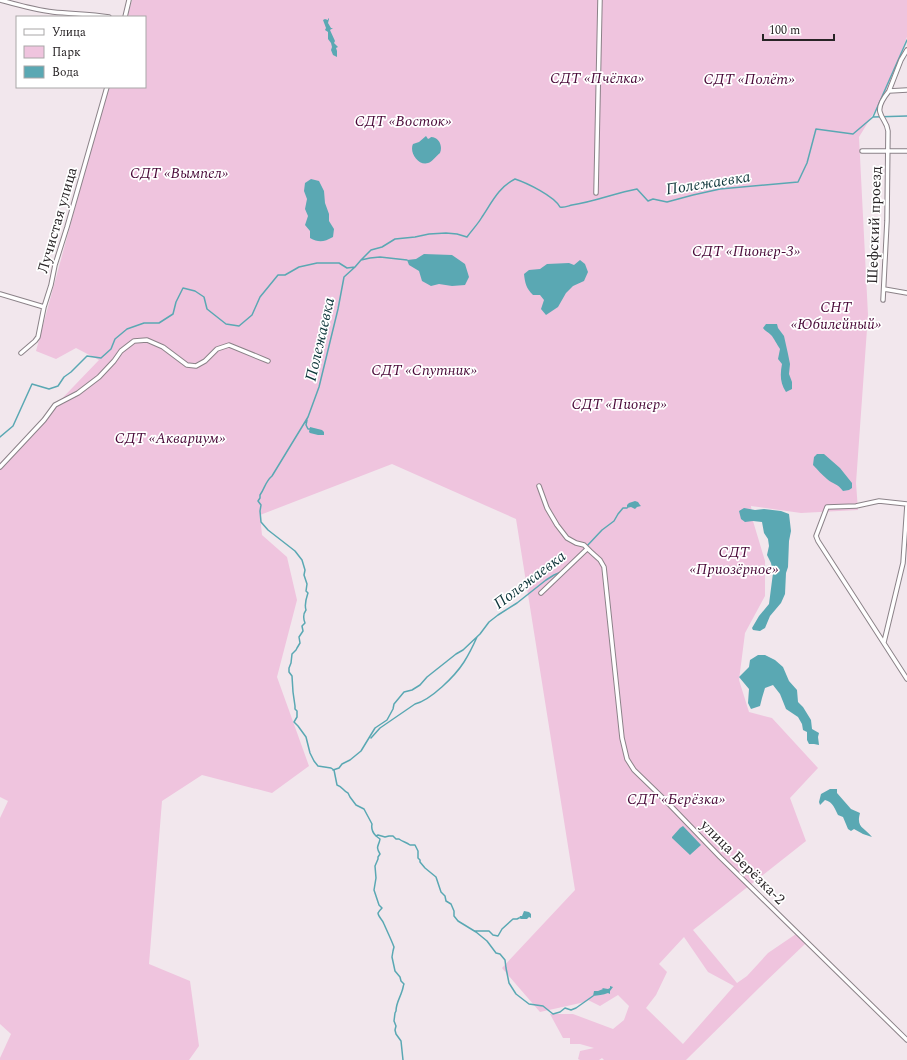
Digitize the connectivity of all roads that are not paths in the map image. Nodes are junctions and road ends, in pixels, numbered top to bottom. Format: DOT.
graph roads {
  1 [pos="0,0"];
  2 [pos="129,0"];
  3 [pos="600,0"];
  4 [pos="102,16"];
  5 [pos="125,16"];
  6 [pos="907,50"];
  7 [pos="106,88"];
  8 [pos="907,90"];
  9 [pos="889,91"];
  10 [pos="862,151"];
  11 [pos="888,151"];
  12 [pos="907,152"];
  13 [pos="596,193"];
  14 [pos="884,289"];
  15 [pos="907,293"];
  16 [pos="0,294"];
  17 [pos="883,300"];
  18 [pos="44,307"];
  19 [pos="20,354"];
  20 [pos="268,361"];
  21 [pos="0,467"];
  22 [pos="539,486"];
  23 [pos="907,504"];
  24 [pos="587,549"];
  25 [pos="542,593"];
  26 [pos="884,642"];
  27 [pos="907,679"];
  28 [pos="907,1040"];
  1 -- 4 [label="street"];
  2 -- 5 [label="street"];
  3 -- 13 [label="street"];
  6 -- 9 [label="street"];
  7 -- 18 [label="street, Лучистая улица"];
  8 -- 9 [label="street"];
  9 -- 11 [label="street, Шефский проезд"];
  10 -- 11 [label="street"];
  11 -- 12 [label="street"];
  11 -- 14 [label="street, Шефский проезд"];
  14 -- 15 [label="street"];
  14 -- 17 [label="street, Шефский проезд"];
  16 -- 18 [label="street"];
  18 -- 19 [label="street, Лучистая улица"];
  20 -- 21 [label="street"];
  22 -- 24 [label="street, улица Берёзка-2"];
  23 -- 26 [label="street"];
  23 -- 26 [label="street"];
  24 -- 25 [label="street"];
  24 -- 28 [label="street, улица Берёзка-2"];
  26 -- 27 [label="street"];
}
